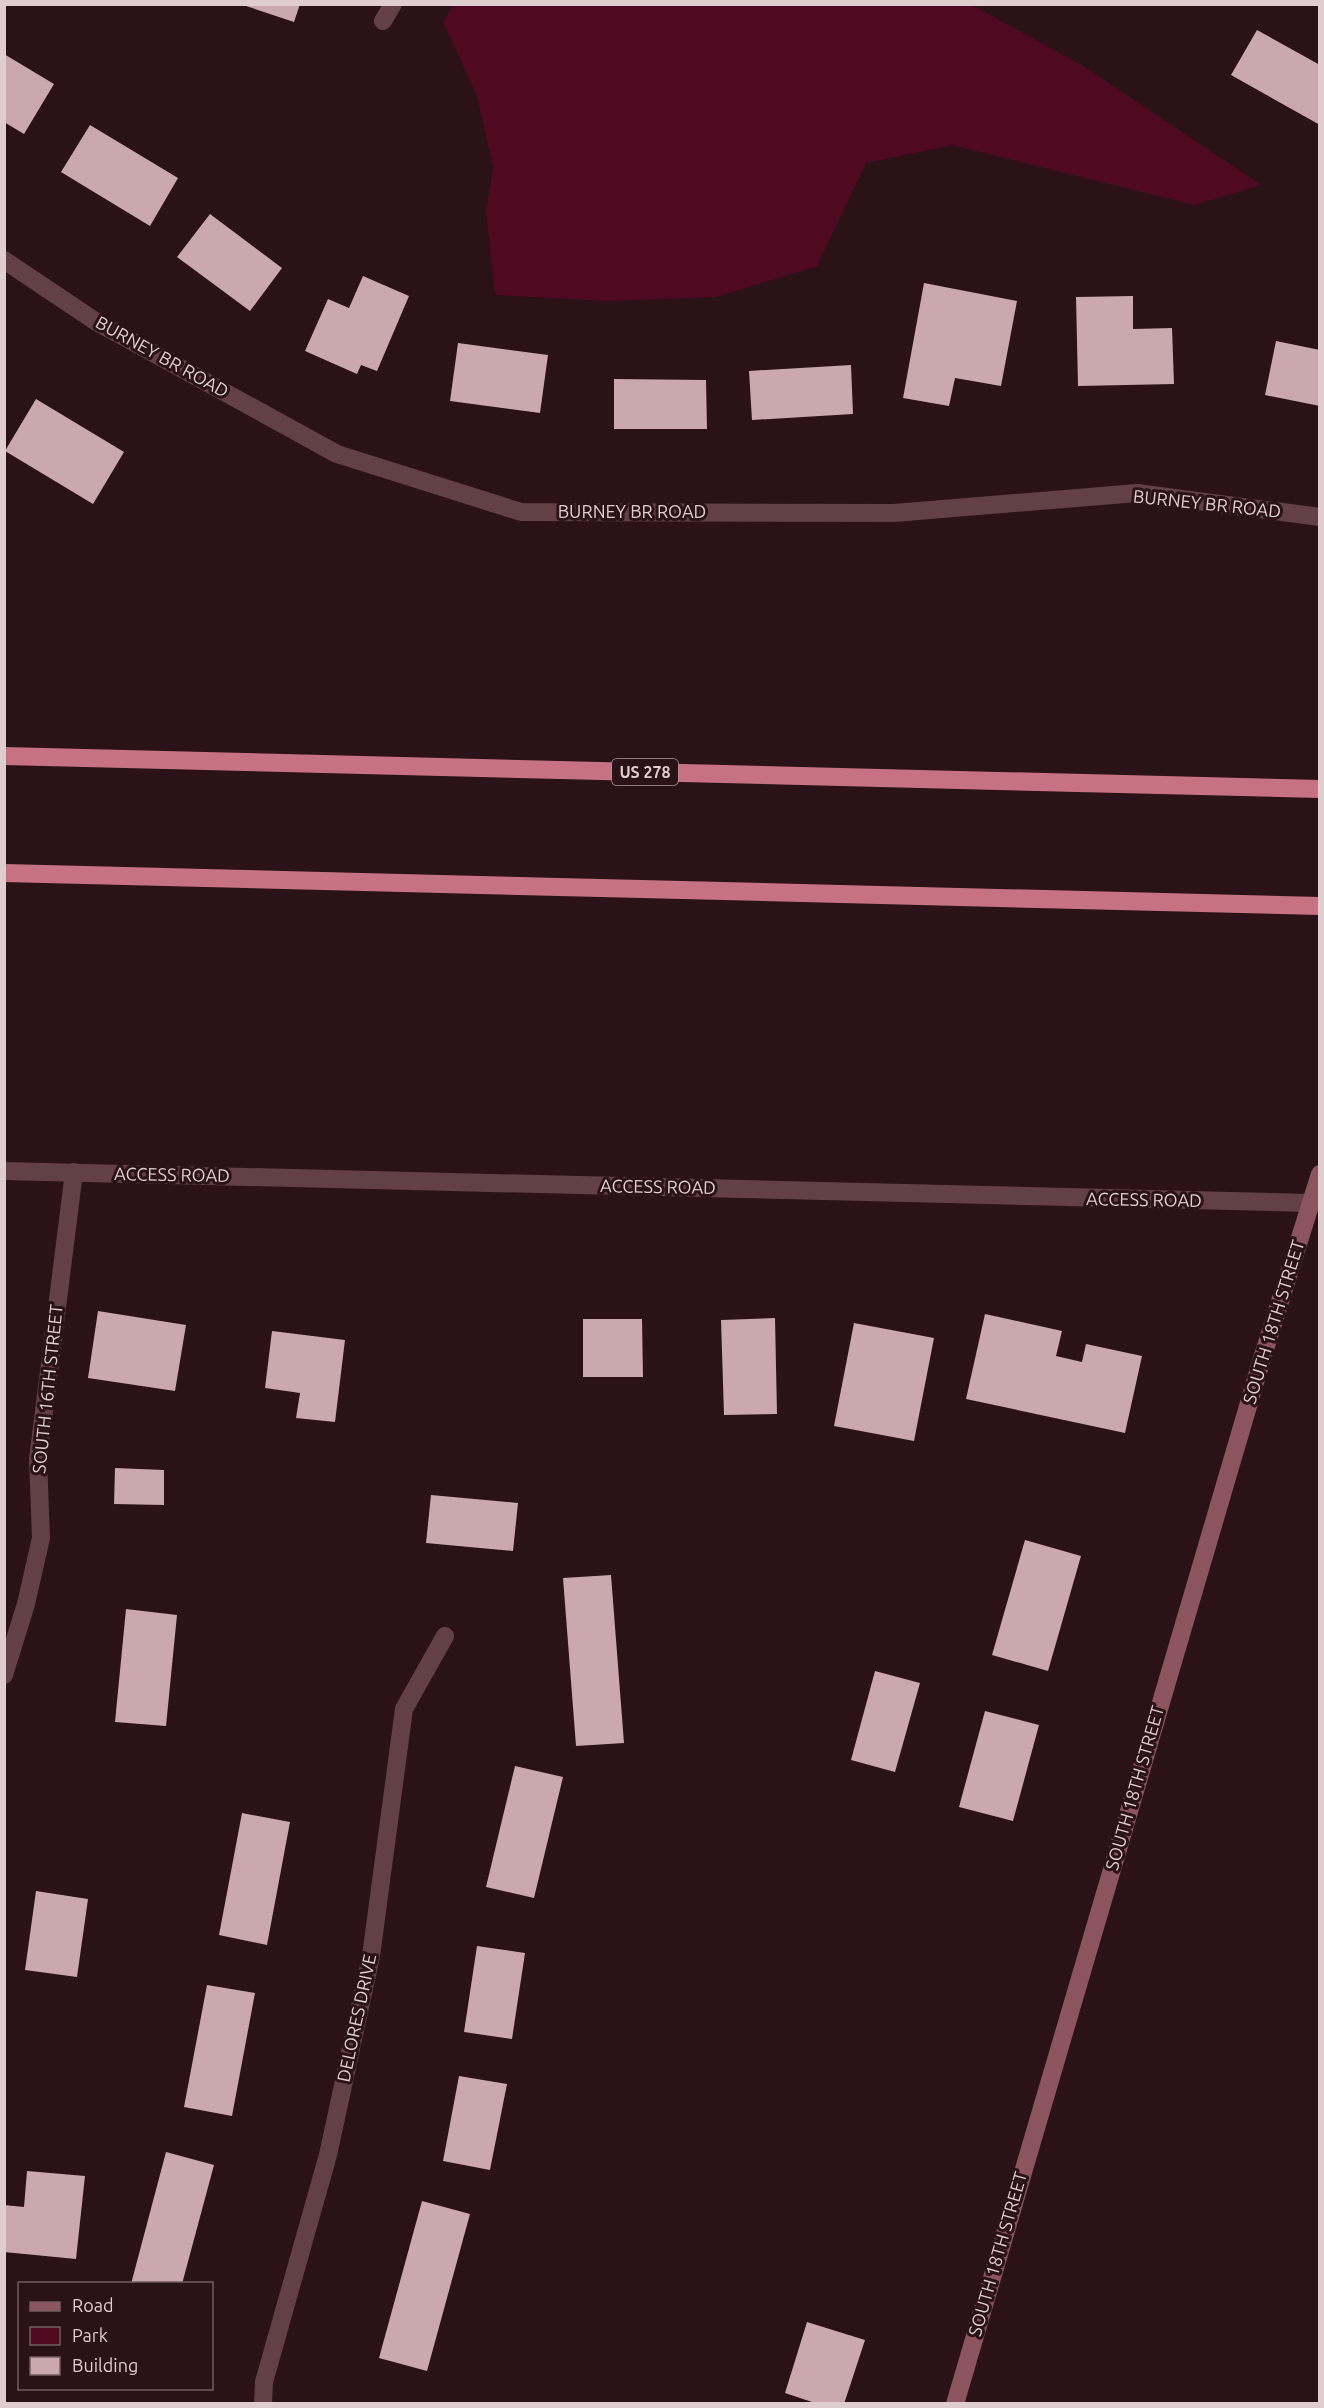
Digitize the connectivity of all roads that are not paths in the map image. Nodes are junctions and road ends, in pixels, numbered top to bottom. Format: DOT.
graph roads {
  1 [pos="393,4"];
  2 [pos="383,21"];
  3 [pos="4,260"];
  4 [pos="1320,517"];
  5 [pos="4,756"];
  6 [pos="1320,789"];
  7 [pos="4,873"];
  8 [pos="1320,906"];
  9 [pos="4,1171"];
  10 [pos="74,1172"];
  11 [pos="1320,1174"];
  12 [pos="1311,1203"];
  13 [pos="445,1636"];
  14 [pos="4,1675"];
  15 [pos="263,2403"];
  16 [pos="955,2403"];
  1 -- 2 [label="street"];
  3 -- 4 [label="street, BURNEY BR ROAD"];
  5 -- 6 [label="highway, US 278"];
  7 -- 8 [label="highway"];
  9 -- 10 [label="street, ACCESS ROAD"];
  10 -- 12 [label="street, ACCESS ROAD"];
  10 -- 14 [label="street, SOUTH 16TH STREET"];
  11 -- 12 [label="street, SOUTH 18TH STREET"];
  12 -- 16 [label="street, SOUTH 18TH STREET"];
  13 -- 15 [label="street, DELORES DRIVE"];
}
